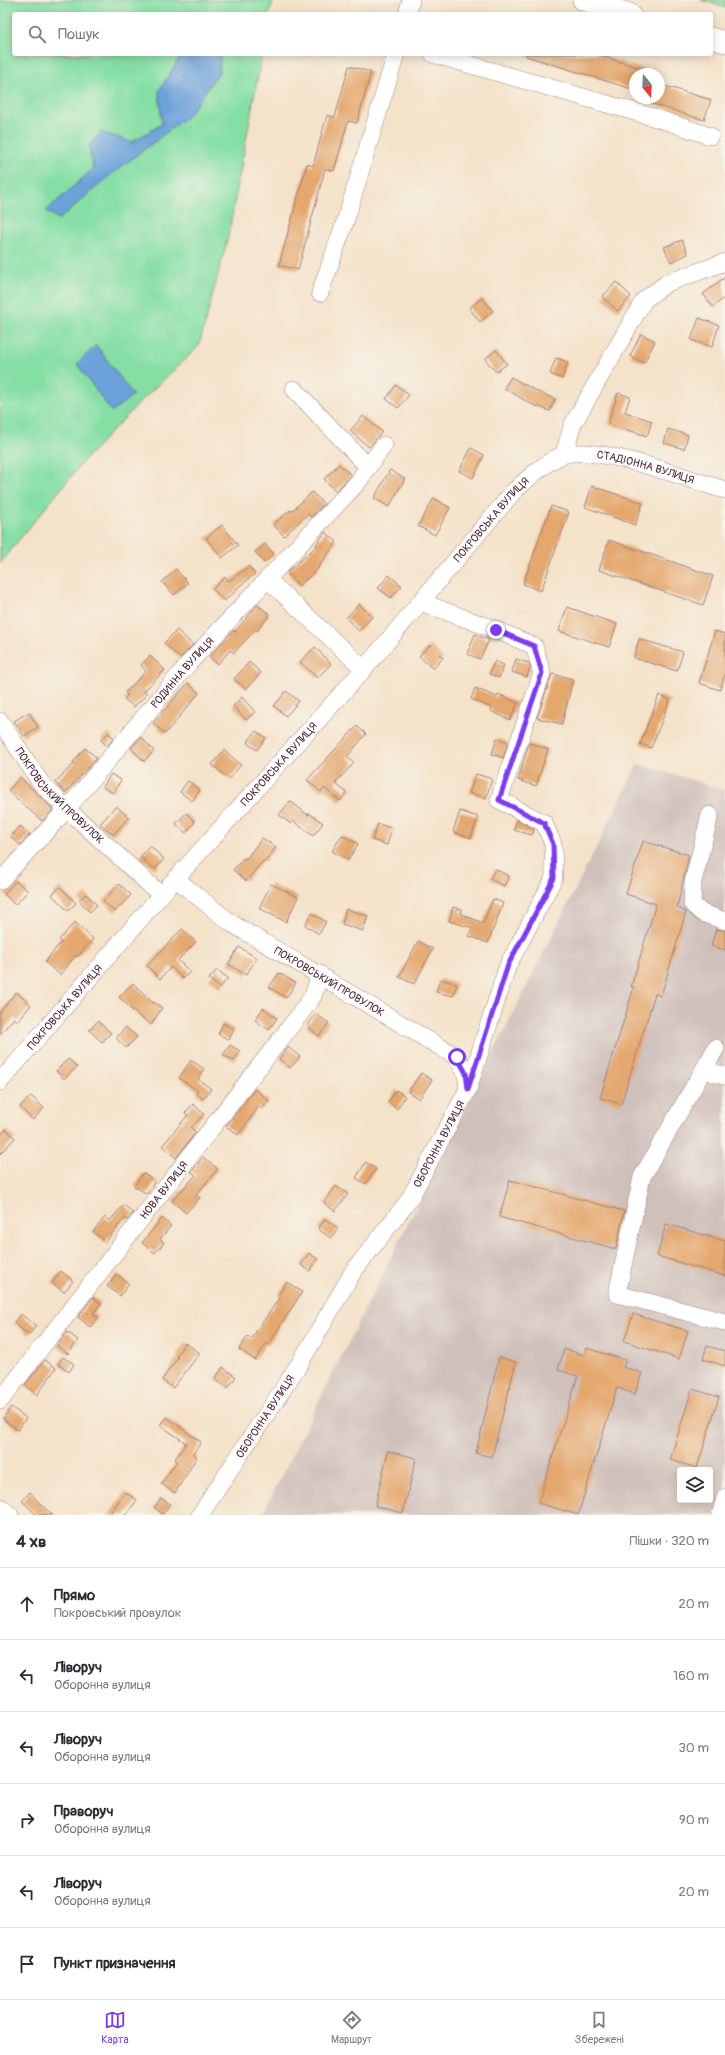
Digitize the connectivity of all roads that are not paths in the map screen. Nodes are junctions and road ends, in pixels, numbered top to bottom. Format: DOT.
graph roads {
  1 [pos="411,0"];
  2 [pos="583,0"];
  3 [pos="408,12"];
  4 [pos="623,12"];
  5 [pos="713,39"];
  6 [pos="725,42"];
  7 [pos="395,56"];
  8 [pos="440,56"];
  9 [pos="710,136"];
  10 [pos="725,262"];
  11 [pos="320,293"];
  12 [pos="294,389"];
  13 [pos="384,445"];
  14 [pos="564,454"];
  15 [pos="368,467"];
  16 [pos="725,490"];
  17 [pos="267,579"];
  18 [pos="421,602"];
  19 [pos="364,669"];
  20 [pos="0,721"];
  21 [pos="67,809"];
  22 [pos="710,815"];
  23 [pos="177,879"];
  24 [pos="0,881"];
  25 [pos="161,895"];
  26 [pos="725,921"];
  27 [pos="320,974"];
  28 [pos="716,1048"];
  29 [pos="705,1070"];
  30 [pos="725,1076"];
  31 [pos="0,1082"];
  32 [pos="468,1089"];
  33 [pos="725,1322"];
  34 [pos="0,1401"];
  35 [pos="725,1497"];
  36 [pos="0,1507"];
  37 [pos="10,1515"];
  38 [pos="200,1515"];
  39 [pos="720,1515"];
  1 -- 3 [label="street"];
  2 -- 4 [label="main road"];
  5 -- 6 [label="main road"];
  7 -- 11 [label="street"];
  8 -- 9 [label="street"];
  10 -- 14 [label="street"];
  12 -- 15 [label="street"];
  13 -- 15 [label="street, РОДИННА ВУЛИЦЯ"];
  14 -- 16 [label="street, СТАДІОННА ВУЛИЦЯ"];
  14 -- 18 [label="street, ПОКРОВСЬКА ВУЛИЦЯ"];
  15 -- 17 [label="street, РОДИННА ВУЛИЦЯ"];
  17 -- 19 [label="street"];
  17 -- 21 [label="street, РОДИННА ВУЛИЦЯ"];
  18 -- 19 [label="street, ПОКРОВСЬКА ВУЛИЦЯ"];
  18 -- 32 [label="street, ОБОРОННА ВУЛИЦЯ"];
  19 -- 23 [label="street, ПОКРОВСЬКА ВУЛИЦЯ"];
  20 -- 21 [label="street, ПОКРОВСЬКИЙ ПРОВУЛОК"];
  21 -- 24 [label="street, РОДИННА ВУЛИЦЯ"];
  21 -- 25 [label="street, ПОКРОВСЬКИЙ ПРОВУЛОК"];
  22 -- 26 [label="street"];
  23 -- 25 [label="street, ПОКРОВСЬКА ВУЛИЦЯ"];
  23 -- 27 [label="street, ПОКРОВСЬКИЙ ПРОВУЛОК"];
  25 -- 31 [label="street, ПОКРОВСЬКА ВУЛИЦЯ"];
  27 -- 32 [label="street, ПОКРОВСЬКИЙ ПРОВУЛОК"];
  27 -- 34 [label="street, НОВА ВУЛИЦЯ"];
  28 -- 29 [label="street"];
  29 -- 30 [label="street"];
  29 -- 33 [label="street"];
  32 -- 38 [label="street, ОБОРОННА ВУЛИЦЯ"];
  35 -- 39 [label="street"];
  36 -- 37 [label="street"];
}
